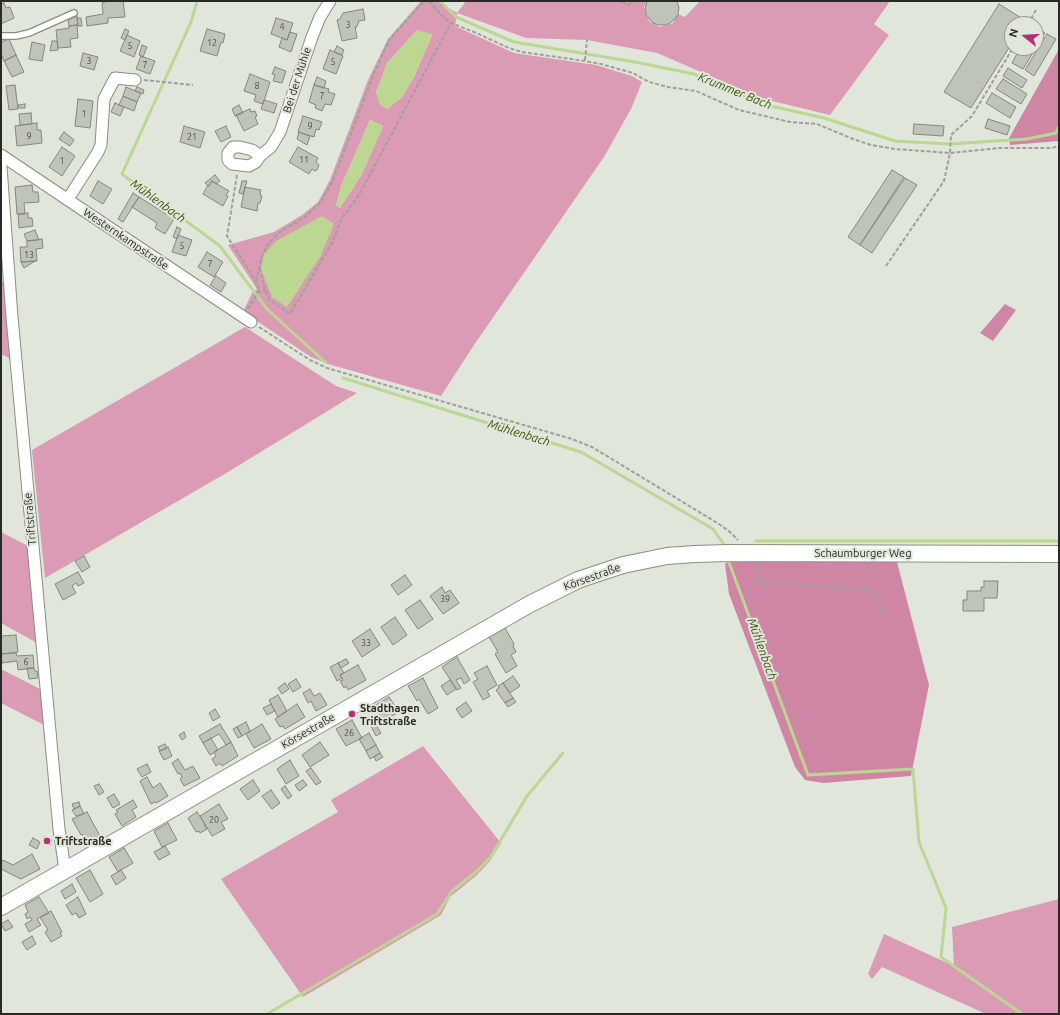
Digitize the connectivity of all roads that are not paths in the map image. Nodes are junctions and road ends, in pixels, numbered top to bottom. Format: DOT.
graph roads {
  1 [pos="330,1"];
  2 [pos="74,14"];
  3 [pos="1,36"];
  4 [pos="136,80"];
  5 [pos="1,155"];
  6 [pos="260,156"];
  7 [pos="1,167"];
  8 [pos="68,199"];
  9 [pos="251,322"];
  10 [pos="1059,554"];
  11 [pos="667,556"];
  12 [pos="65,870"];
  13 [pos="1,906"];
  1 -- 6 [label="street, Bei der Mühle"];
  2 -- 3 [label="lane"];
  4 -- 8 [label="street"];
  5 -- 8 [label="street, Westernkampstraße"];
  6 -- 6 [label="street, Bei der Mühle"];
  7 -- 12 [label="street, Triftstraße"];
  8 -- 9 [label="street, Westernkampstraße"];
  10 -- 11 [label="street, Schaumburger Weg"];
  11 -- 12 [label="street, Körsestraße"];
  12 -- 13 [label="street, Körsestraße"];
}
